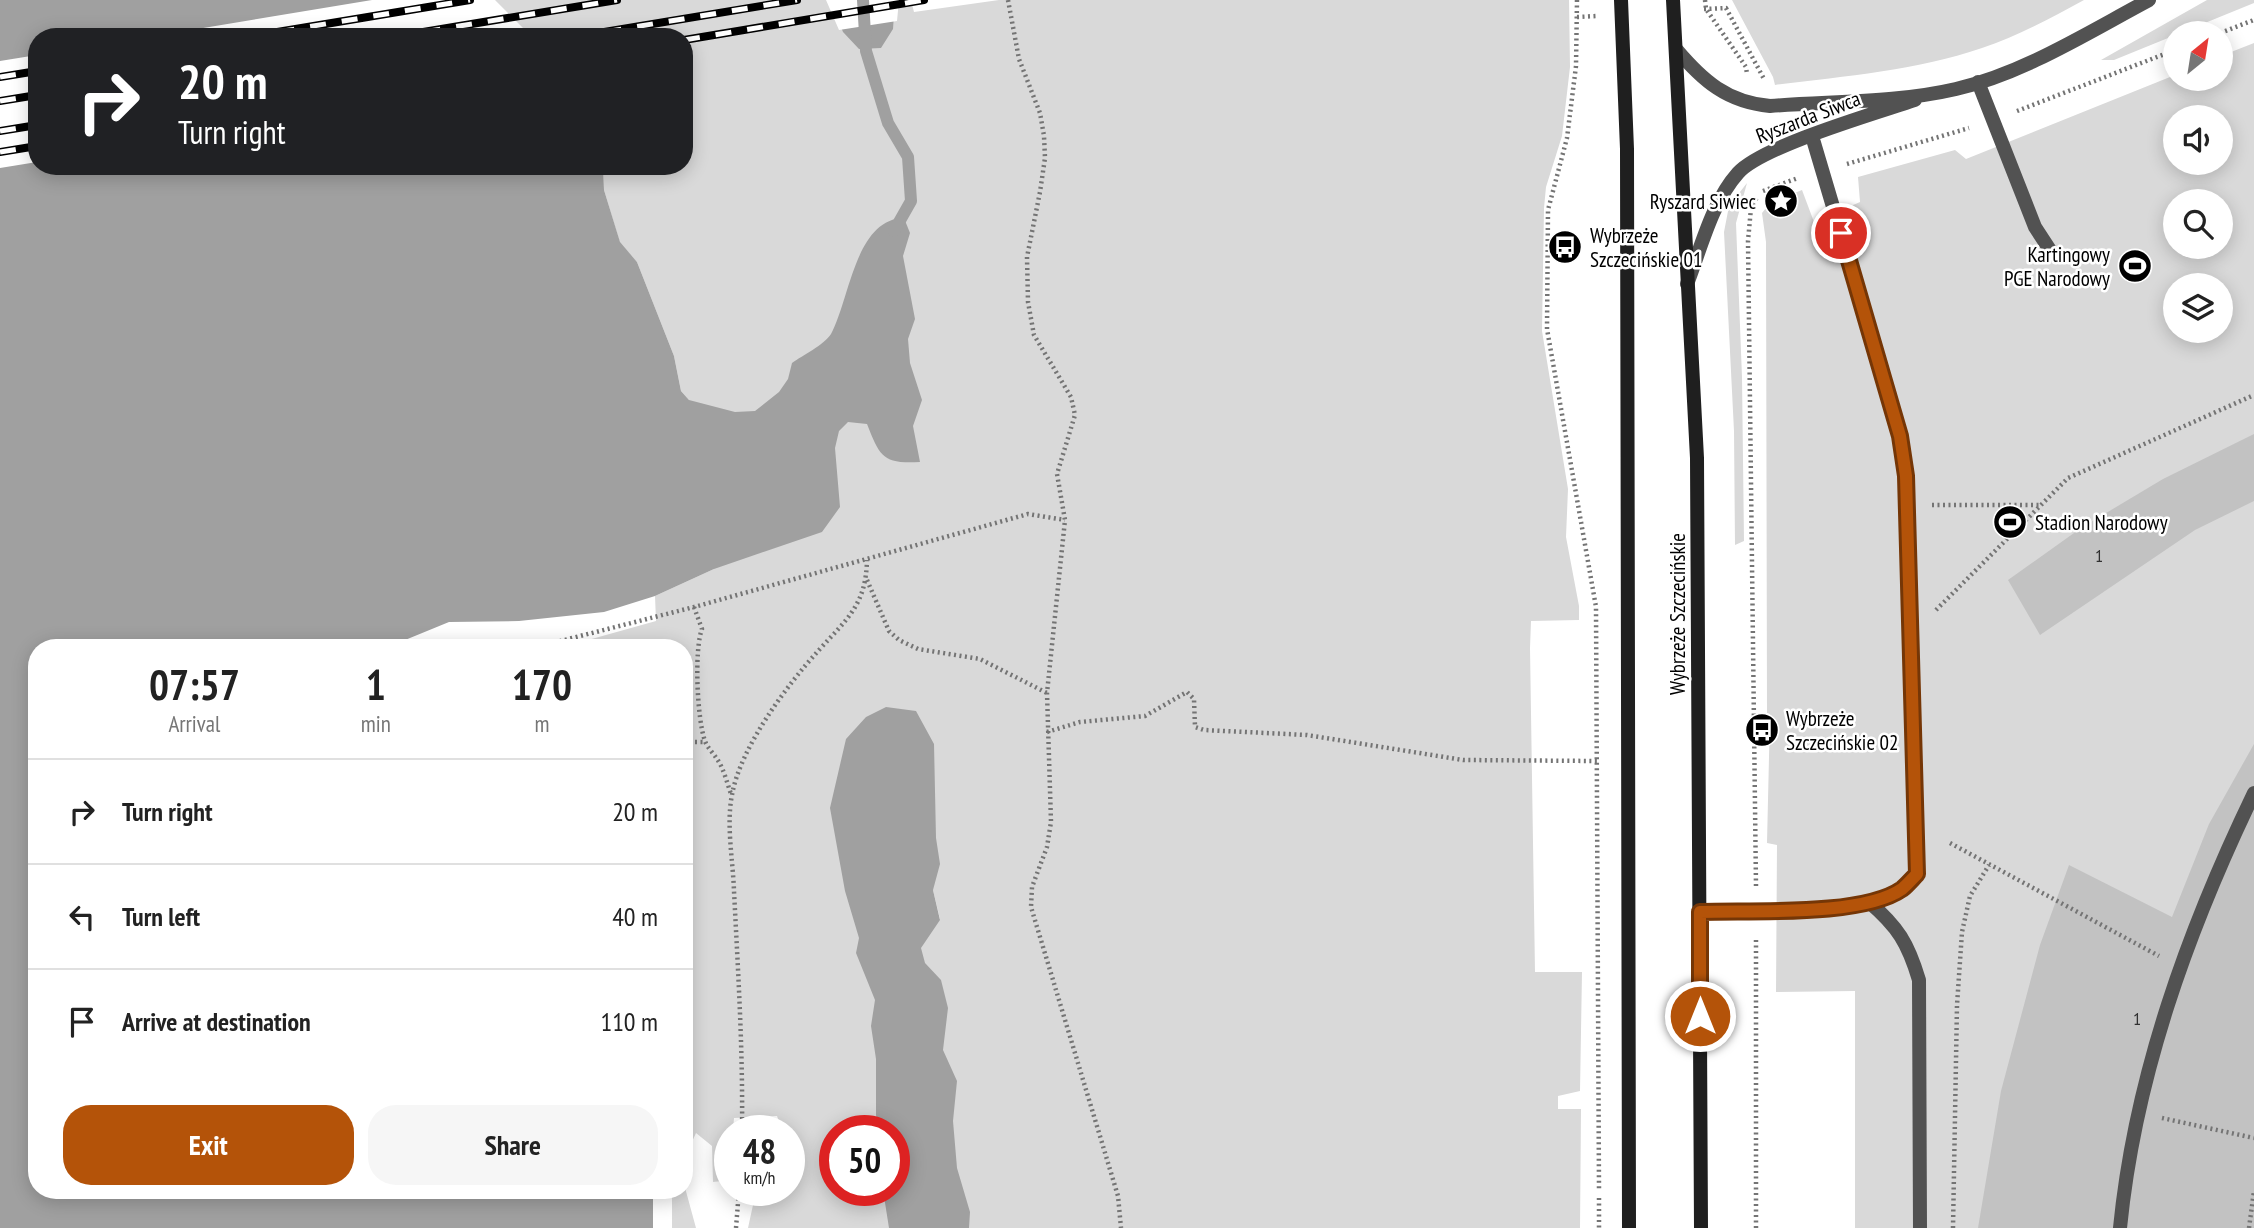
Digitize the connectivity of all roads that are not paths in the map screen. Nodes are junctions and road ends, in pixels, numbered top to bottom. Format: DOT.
graph roads {
  1 [pos="1621,0"];
  2 [pos="1673,0"];
  3 [pos="2149,0"];
  4 [pos="1676,49"];
  5 [pos="1978,82"];
  6 [pos="1933,93"];
  7 [pos="1812,136"];
  8 [pos="2050,250"];
  9 [pos="1687,285"];
  10 [pos="2254,793"];
  11 [pos="1869,902"];
  12 [pos="1700,912"];
  13 [pos="1629,1228"];
  14 [pos="1701,1228"];
  15 [pos="1920,1228"];
  16 [pos="2120,1228"];
  1 -- 13 [label="main road"];
  2 -- 4 [label="main road, Wybrzeże Szczecińskie"];
  3 -- 5 [label="street, Ryszarda Siwca"];
  4 -- 6 [label="street, Ryszarda Siwca"];
  4 -- 9 [label="main road, Wybrzeże Szczecińskie"];
  5 -- 6 [label="street, Ryszarda Siwca"];
  5 -- 8 [label="street"];
  6 -- 7 [label="street, Ryszarda Siwca"];
  7 -- 9 [label="street, Ryszarda Siwca"];
  7 -- 11 [label="street"];
  9 -- 12 [label="main road, Wybrzeże Szczecińskie"];
  10 -- 16 [label="street"];
  11 -- 12 [label="street"];
  11 -- 15 [label="street"];
  12 -- 14 [label="main road, Wybrzeże Szczecińskie"];
}
